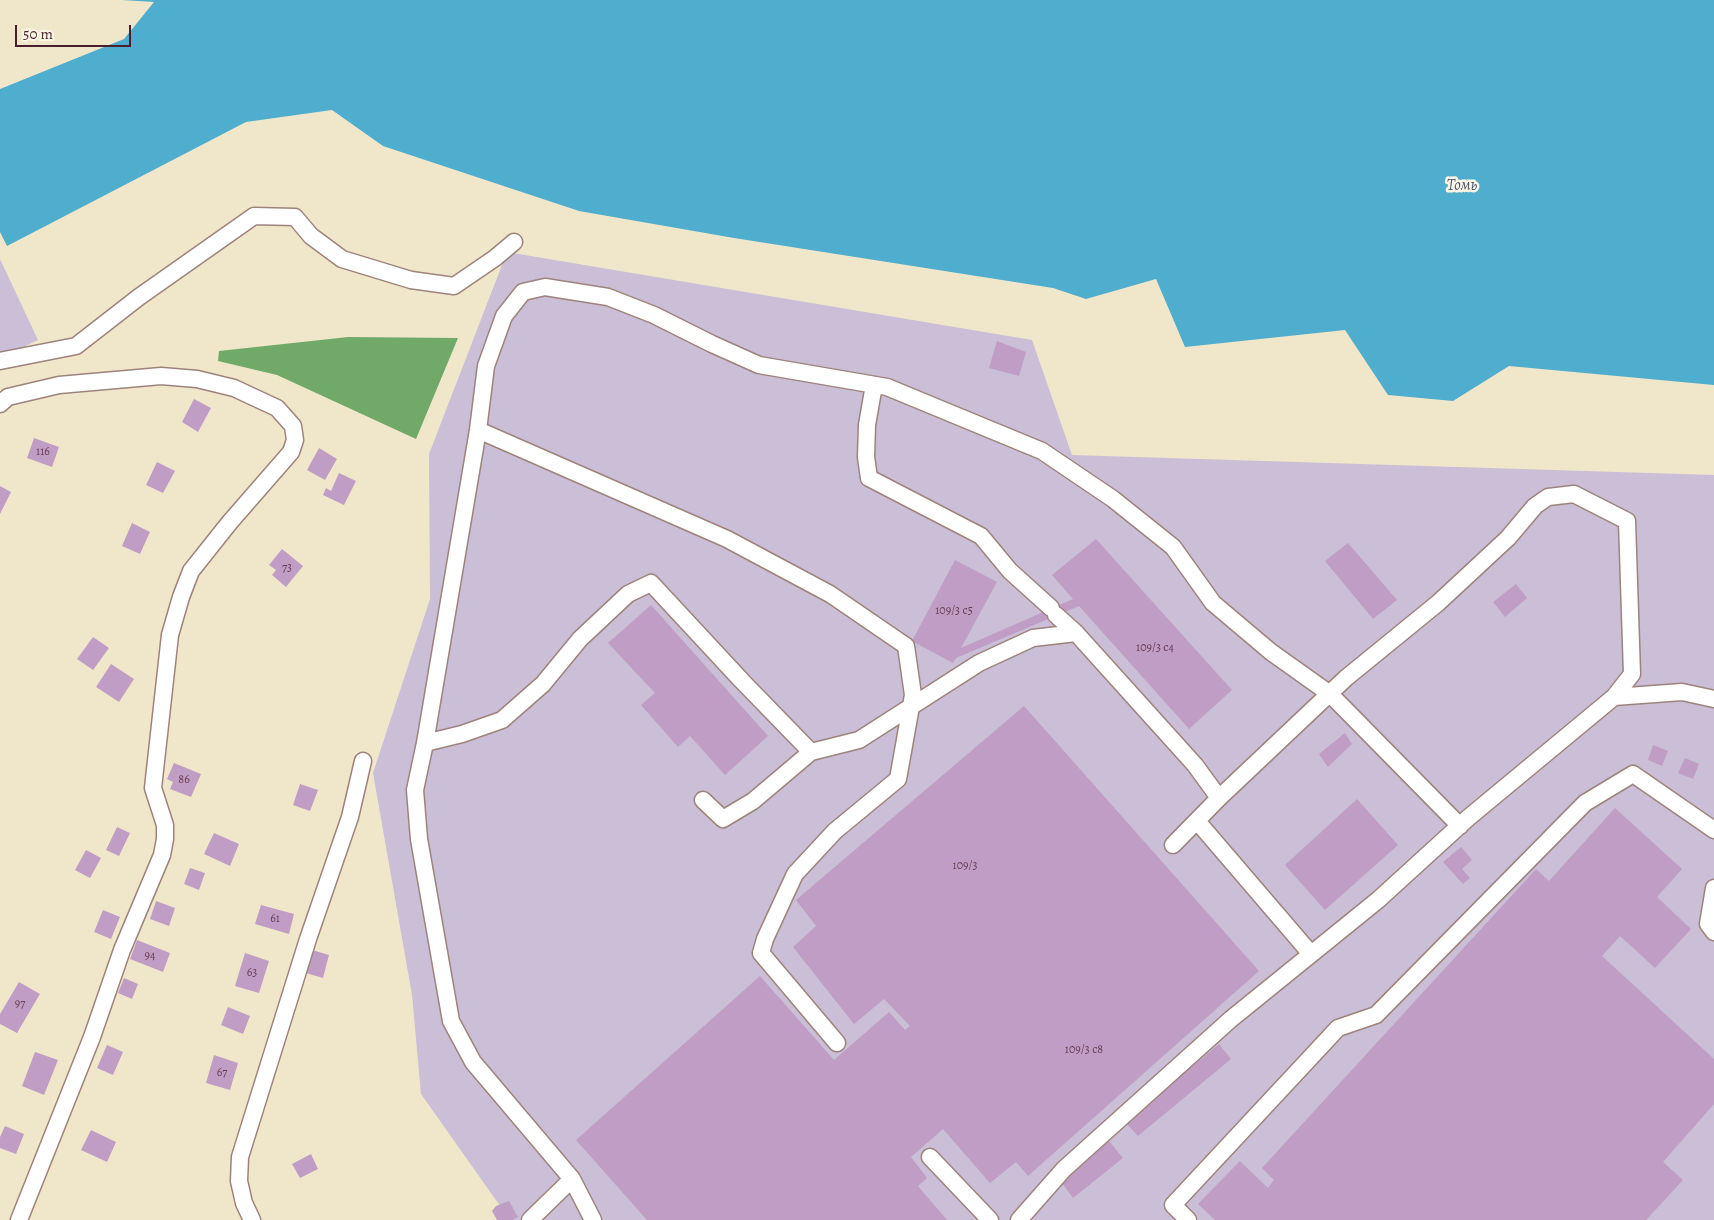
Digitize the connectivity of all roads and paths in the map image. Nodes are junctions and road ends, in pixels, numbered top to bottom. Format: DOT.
graph roads {
  1 [pos="514,242"];
  2 [pos="0,361"];
  3 [pos="874,385"];
  4 [pos="0,404"];
  5 [pos="478,430"];
  6 [pos="1076,633"];
  7 [pos="1330,694"];
  8 [pos="1614,697"];
  9 [pos="1714,699"];
  10 [pos="911,707"];
  11 [pos="425,742"];
  12 [pos="811,752"];
  13 [pos="363,761"];
  14 [pos="1219,798"];
  15 [pos="703,800"];
  16 [pos="1197,820"];
  17 [pos="1460,826"];
  18 [pos="1714,830"];
  19 [pos="1173,845"];
  20 [pos="1714,888"];
  21 [pos="1714,932"];
  22 [pos="1312,954"];
  23 [pos="837,1043"];
  24 [pos="930,1157"];
  25 [pos="572,1180"];
  26 [pos="19,1220"];
  27 [pos="252,1220"];
  28 [pos="530,1220"];
  29 [pos="593,1220"];
  30 [pos="990,1220"];
  31 [pos="1019,1220"];
  32 [pos="1188,1220"];
  1 -- 2 [label="street"];
  3 -- 5 [label="street"];
  3 -- 6 [label="street"];
  3 -- 7 [label="street"];
  4 -- 26 [label="street"];
  5 -- 10 [label="street"];
  5 -- 11 [label="street"];
  6 -- 10 [label="street"];
  6 -- 14 [label="street"];
  7 -- 8 [label="street"];
  7 -- 14 [label="street"];
  7 -- 17 [label="street"];
  8 -- 9 [label="street"];
  8 -- 17 [label="street"];
  10 -- 12 [label="street"];
  10 -- 23 [label="street"];
  11 -- 12 [label="street"];
  11 -- 25 [label="street"];
  12 -- 15 [label="street"];
  13 -- 27 [label="street"];
  14 -- 16 [label="street"];
  16 -- 19 [label="street"];
  16 -- 22 [label="street"];
  17 -- 22 [label="street"];
  18 -- 32 [label="street"];
  20 -- 21 [label="street"];
  22 -- 31 [label="street"];
  24 -- 30 [label="street"];
  25 -- 28 [label="street"];
  25 -- 29 [label="street"];
}
